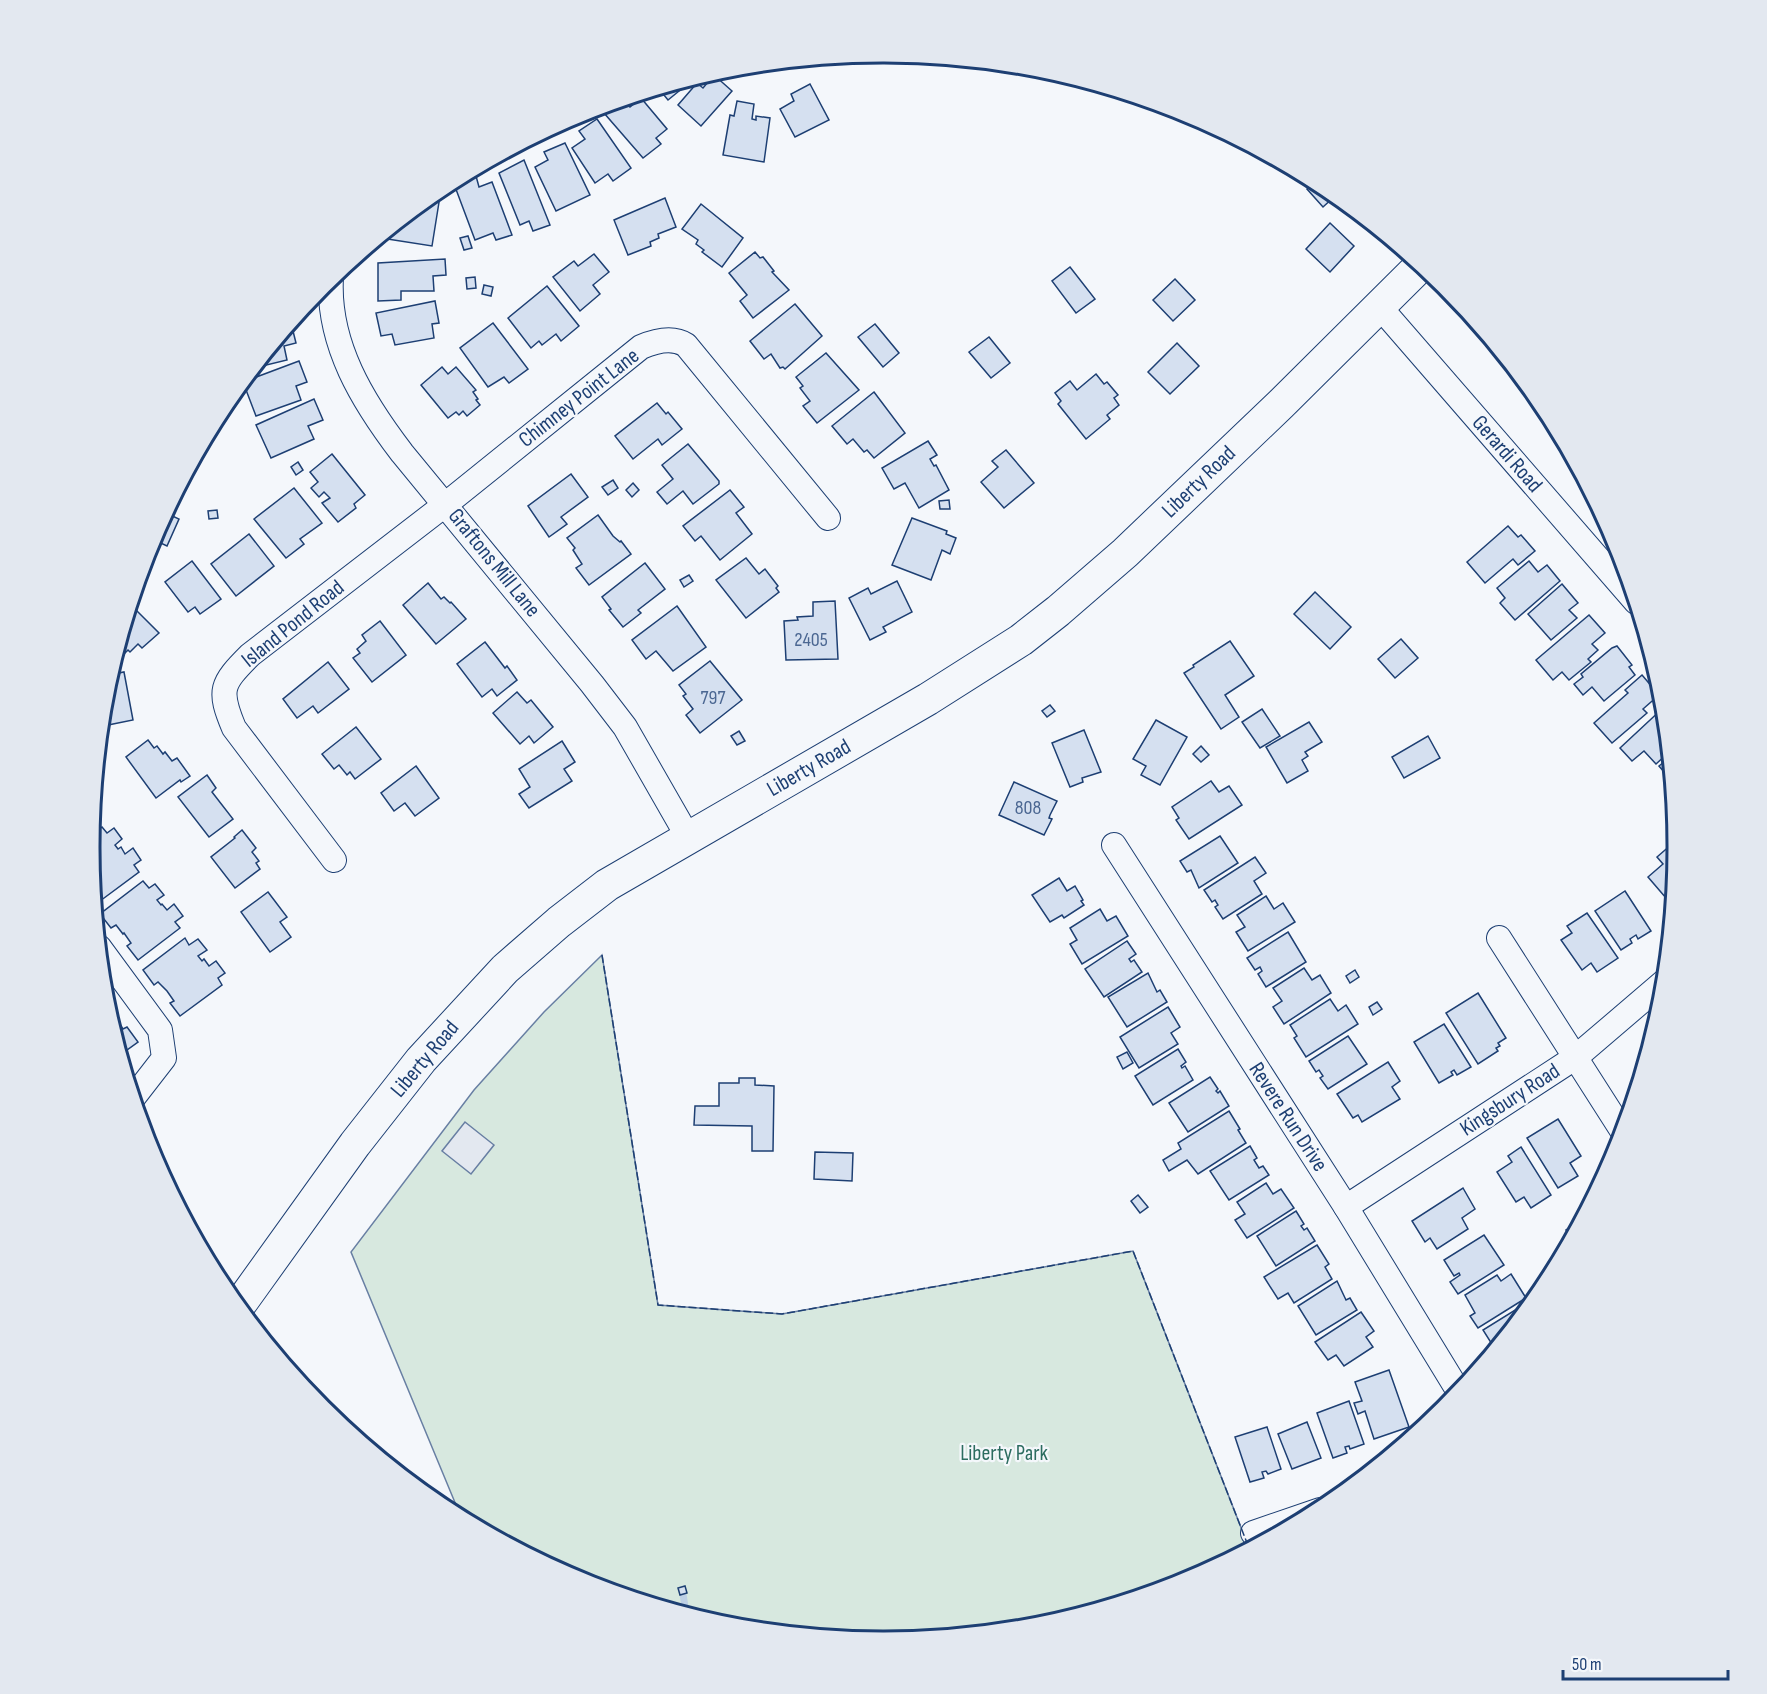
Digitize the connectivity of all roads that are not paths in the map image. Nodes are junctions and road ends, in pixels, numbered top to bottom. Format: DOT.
graph roads {
  1 [pos="1414,271"];
  2 [pos="331,291"];
  3 [pos="1379,306"];
  4 [pos="446,504"];
  5 [pos="828,518"];
  6 [pos="1624,589"];
  7 [pos="688,837"];
  8 [pos="1114,845"];
  9 [pos="334,860"];
  10 [pos="1499,938"];
  11 [pos="108,959"];
  12 [pos="1654,991"];
  13 [pos="1576,1057"];
  14 [pos="139,1092"];
  15 [pos="1617,1123"];
  16 [pos="1346,1207"];
  17 [pos="244,1299"];
  18 [pos="1454,1384"];
  19 [pos="1279,1524"];
  20 [pos="1253,1533"];
  1 -- 3 [label="main road, Liberty Road"];
  2 -- 4 [label="street, Graftons Mill Lane"];
  3 -- 6 [label="street, Gerardi Road"];
  3 -- 7 [label="main road, Liberty Road"];
  4 -- 5 [label="street, Chimney Point Lane"];
  4 -- 7 [label="street, Graftons Mill Lane"];
  4 -- 9 [label="street, Island Pond Road"];
  7 -- 17 [label="main road, Liberty Road"];
  8 -- 16 [label="street, Revere Run Drive"];
  10 -- 13 [label="street"];
  11 -- 14 [label="street"];
  12 -- 13 [label="street, Kingsbury Road"];
  13 -- 15 [label="street"];
  13 -- 16 [label="street, Kingsbury Road"];
  16 -- 18 [label="street, Revere Run Drive"];
  19 -- 20 [label="street"];
}
